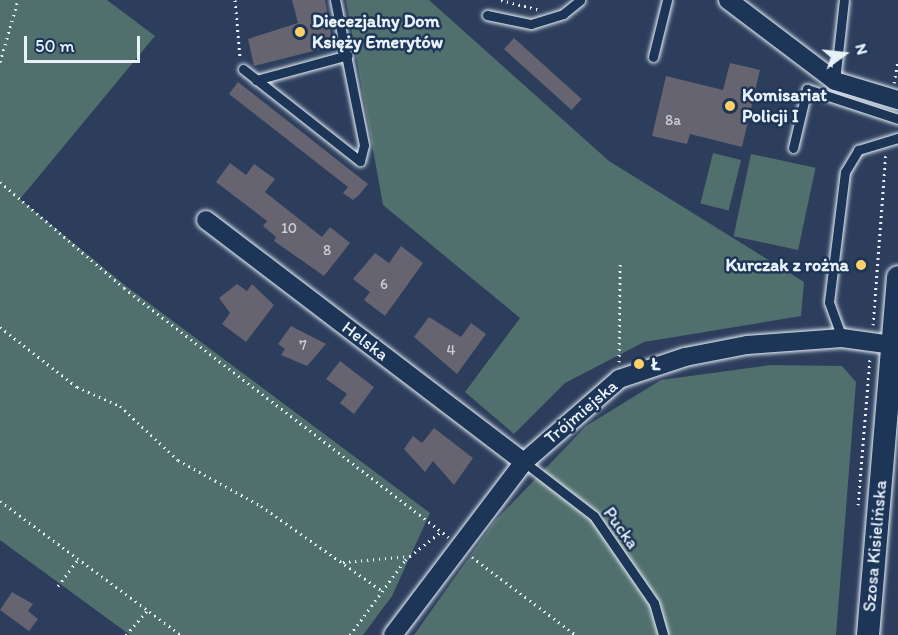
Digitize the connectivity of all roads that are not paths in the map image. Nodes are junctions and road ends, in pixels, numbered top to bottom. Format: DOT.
graph roads {
  1 [pos="335,0"];
  2 [pos="580,0"];
  3 [pos="666,0"];
  4 [pos="728,0"];
  5 [pos="844,0"];
  6 [pos="488,15"];
  7 [pos="348,56"];
  8 [pos="653,57"];
  9 [pos="243,69"];
  10 [pos="256,80"];
  11 [pos="835,81"];
  12 [pos="896,93"];
  13 [pos="898,118"];
  14 [pos="898,138"];
  15 [pos="793,148"];
  16 [pos="206,220"];
  17 [pos="898,278"];
  18 [pos="842,338"];
  19 [pos="894,356"];
  20 [pos="524,462"];
  21 [pos="393,635"];
  22 [pos="663,635"];
  23 [pos="868,635"];
  1 -- 7 [label="lane"];
  2 -- 6 [label="lane"];
  3 -- 8 [label="lane"];
  4 -- 11 [label="street"];
  5 -- 11 [label="lane"];
  7 -- 10 [label="lane"];
  7 -- 10 [label="lane"];
  9 -- 10 [label="lane"];
  11 -- 12 [label="street"];
  13 -- 15 [label="lane"];
  14 -- 18 [label="lane"];
  16 -- 20 [label="street, Helska"];
  17 -- 19 [label="street, Szosa Kisielińska"];
  18 -- 19 [label="street, Trójmiejska"];
  18 -- 20 [label="street, Trójmiejska"];
  19 -- 23 [label="street, Szosa Kisielińska"];
  20 -- 21 [label="street, Trójmiejska"];
  20 -- 22 [label="lane, Pucka"];
}
